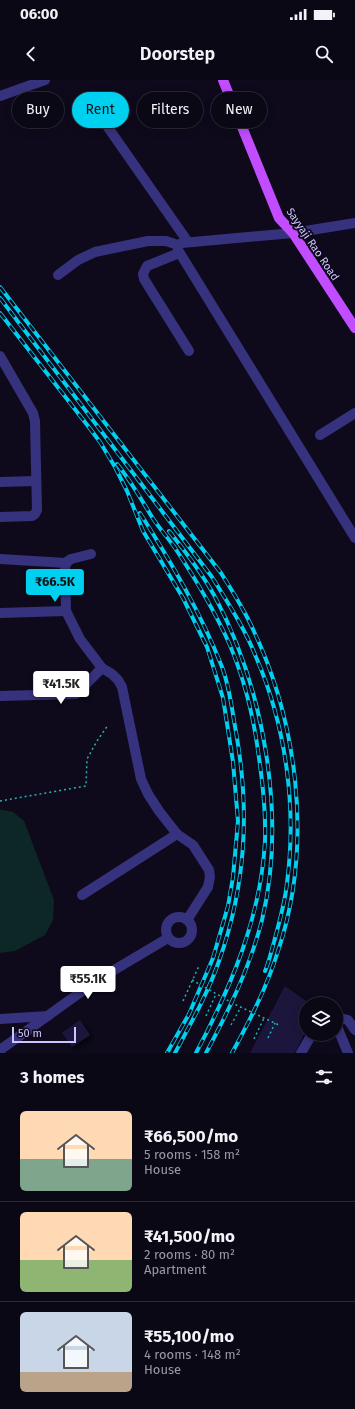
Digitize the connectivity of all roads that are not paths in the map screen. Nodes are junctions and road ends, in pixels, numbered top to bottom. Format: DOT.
graph roads {
  1 [pos="45,80"];
  2 [pos="223,80"];
  3 [pos="0,96"];
  4 [pos="107,128"];
  5 [pos="355,223"];
  6 [pos="293,233"];
  7 [pos="182,247"];
  8 [pos="58,275"];
  9 [pos="355,328"];
  10 [pos="189,351"];
  11 [pos="0,356"];
  12 [pos="355,413"];
  13 [pos="320,435"];
  14 [pos="36,481"];
  15 [pos="0,482"];
  16 [pos="0,517"];
  17 [pos="355,538"];
  18 [pos="91,554"];
  19 [pos="0,559"];
  20 [pos="66,563"];
  21 [pos="66,612"];
  22 [pos="0,614"];
  23 [pos="102,668"];
  24 [pos="0,696"];
  25 [pos="177,834"];
  26 [pos="82,895"];
  27 [pos="187,920"];
  28 [pos="168,938"];
  29 [pos="48,1016"];
  30 [pos="0,1019"];
  31 [pos="343,1019"];
  32 [pos="355,1030"];
  33 [pos="308,1041"];
  34 [pos="343,1041"];
  35 [pos="0,1050"];
  36 [pos="301,1053"];
  37 [pos="348,1053"];
  1 -- 3 [label="street"];
  2 -- 6 [label="main road, Sayyaji Rao Road"];
  4 -- 7 [label="street"];
  5 -- 6 [label="street"];
  6 -- 7 [label="street"];
  6 -- 9 [label="main road, Sayyaji Rao Road"];
  7 -- 8 [label="street"];
  7 -- 10 [label="street"];
  7 -- 17 [label="street"];
  11 -- 14 [label="street"];
  12 -- 13 [label="street"];
  14 -- 15 [label="street"];
  14 -- 16 [label="street"];
  18 -- 20 [label="street"];
  19 -- 20 [label="street"];
  20 -- 21 [label="street"];
  21 -- 22 [label="street"];
  21 -- 23 [label="street"];
  23 -- 24 [label="street"];
  23 -- 25 [label="street"];
  25 -- 26 [label="street"];
  25 -- 27 [label="street"];
  27 -- 28 [label="street"];
  27 -- 28 [label="street"];
  28 -- 29 [label="street"];
  29 -- 30 [label="street"];
  29 -- 35 [label="street"];
  31 -- 32 [label="street"];
  33 -- 36 [label="street"];
  34 -- 37 [label="street"];
}
